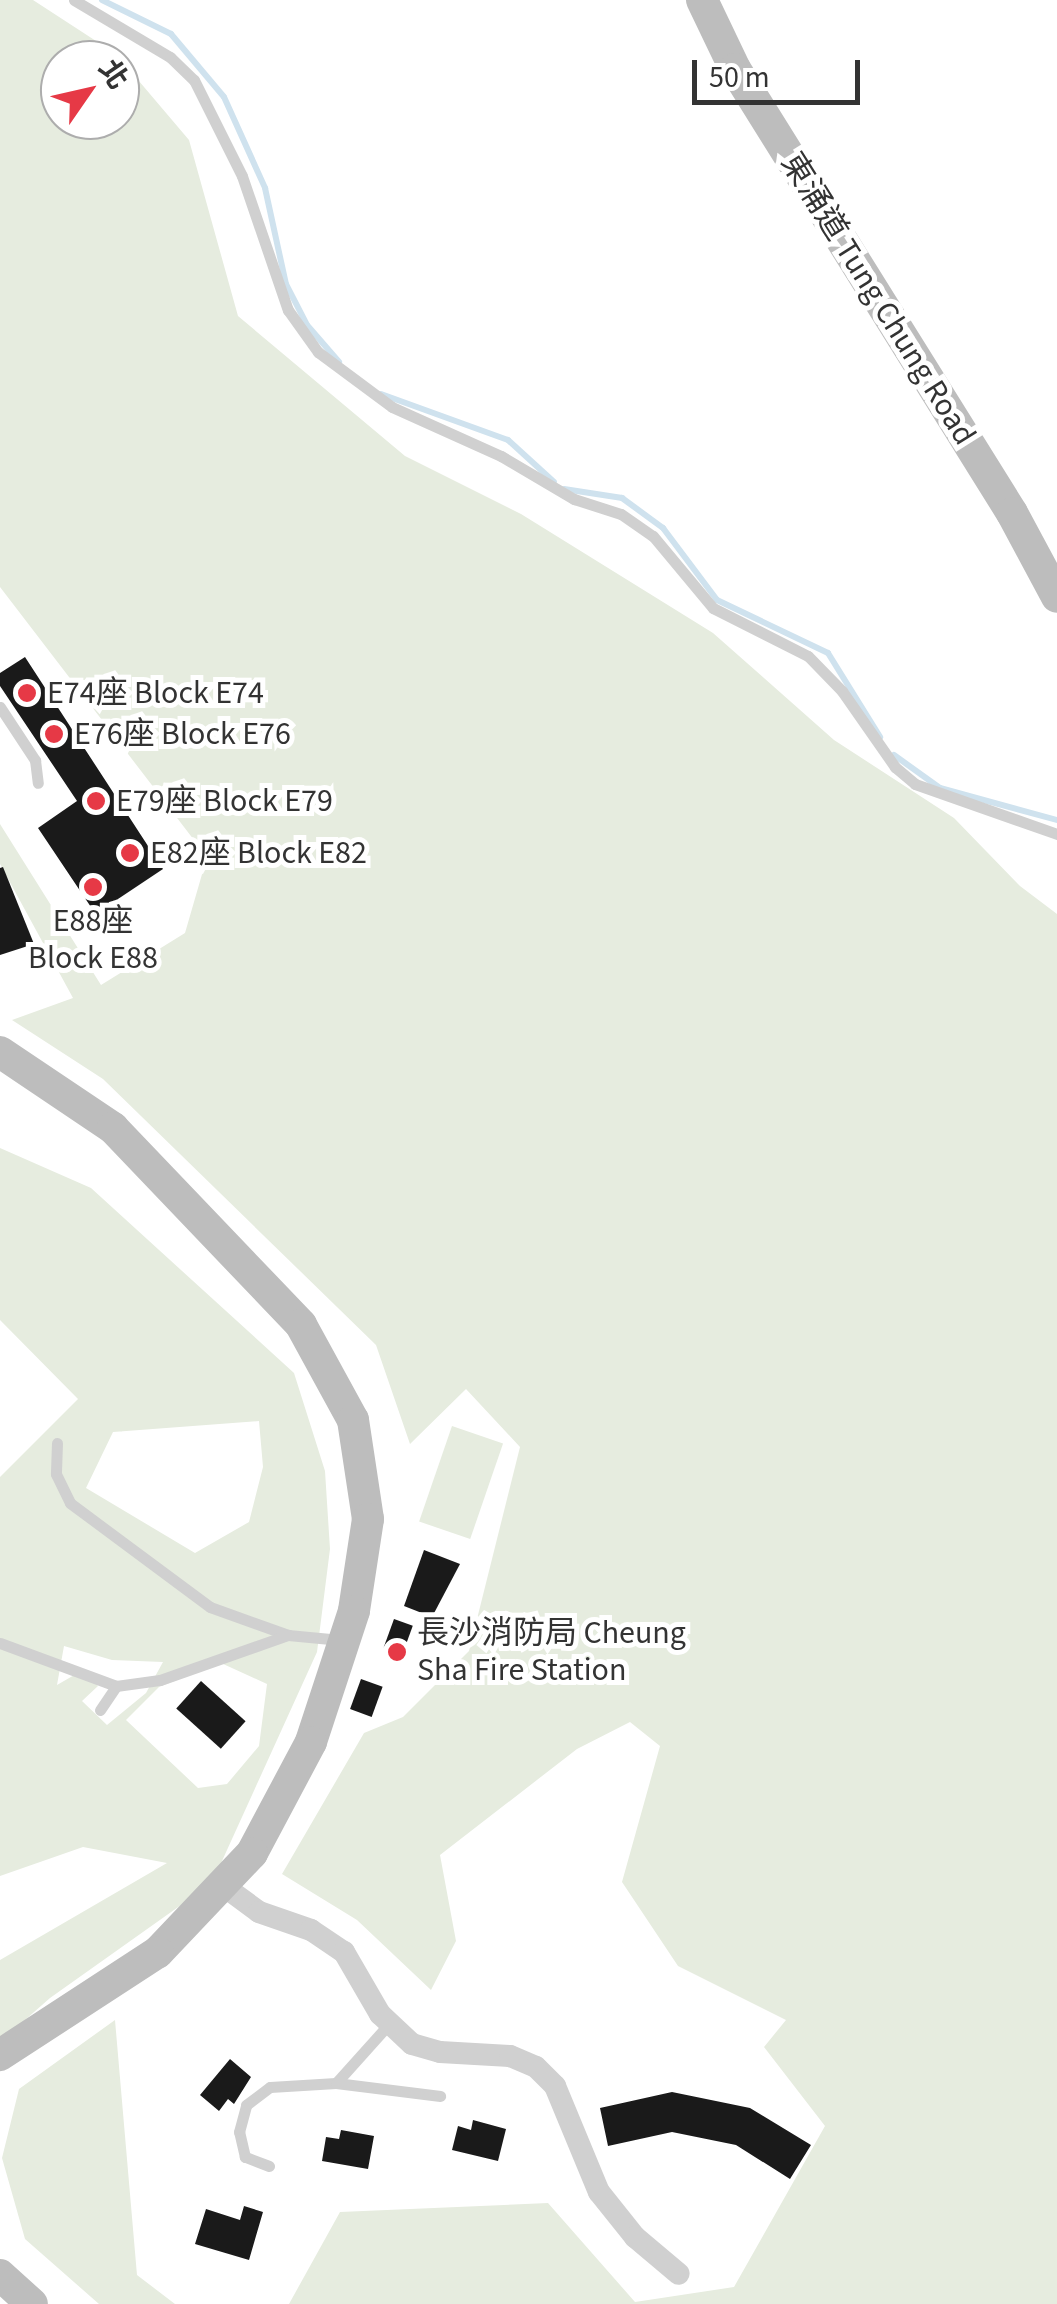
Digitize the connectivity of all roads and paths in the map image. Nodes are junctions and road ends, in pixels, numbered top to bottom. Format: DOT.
graph roads {
  1 [pos="74,0"];
  2 [pos="702,0"];
  3 [pos="1057,597"];
  4 [pos="0,707"];
  5 [pos="38,783"];
  6 [pos="1057,834"];
  7 [pos="0,1052"];
  8 [pos="57,1442"];
  9 [pos="288,1635"];
  10 [pos="346,1640"];
  11 [pos="0,1643"];
  12 [pos="116,1686"];
  13 [pos="100,1710"];
  14 [pos="225,1887"];
  15 [pos="388,2025"];
  16 [pos="0,2055"];
  17 [pos="336,2083"];
  18 [pos="440,2096"];
  19 [pos="269,2166"];
  20 [pos="679,2274"];
  21 [pos="0,2275"];
  22 [pos="21,2302"];
  1 -- 6 [label="lane"];
  2 -- 3 [label="main road, 東涌道 Tung Chung Road"];
  4 -- 5 [label="lane"];
  7 -- 10 [label="main road"];
  8 -- 9 [label="lane"];
  9 -- 10 [label="lane"];
  9 -- 12 [label="lane"];
  10 -- 14 [label="main road"];
  11 -- 12 [label="lane"];
  12 -- 13 [label="lane"];
  14 -- 15 [label="street"];
  14 -- 16 [label="main road"];
  15 -- 17 [label="lane"];
  15 -- 20 [label="street"];
  17 -- 18 [label="lane"];
  17 -- 19 [label="lane"];
  21 -- 22 [label="main road"];
}
